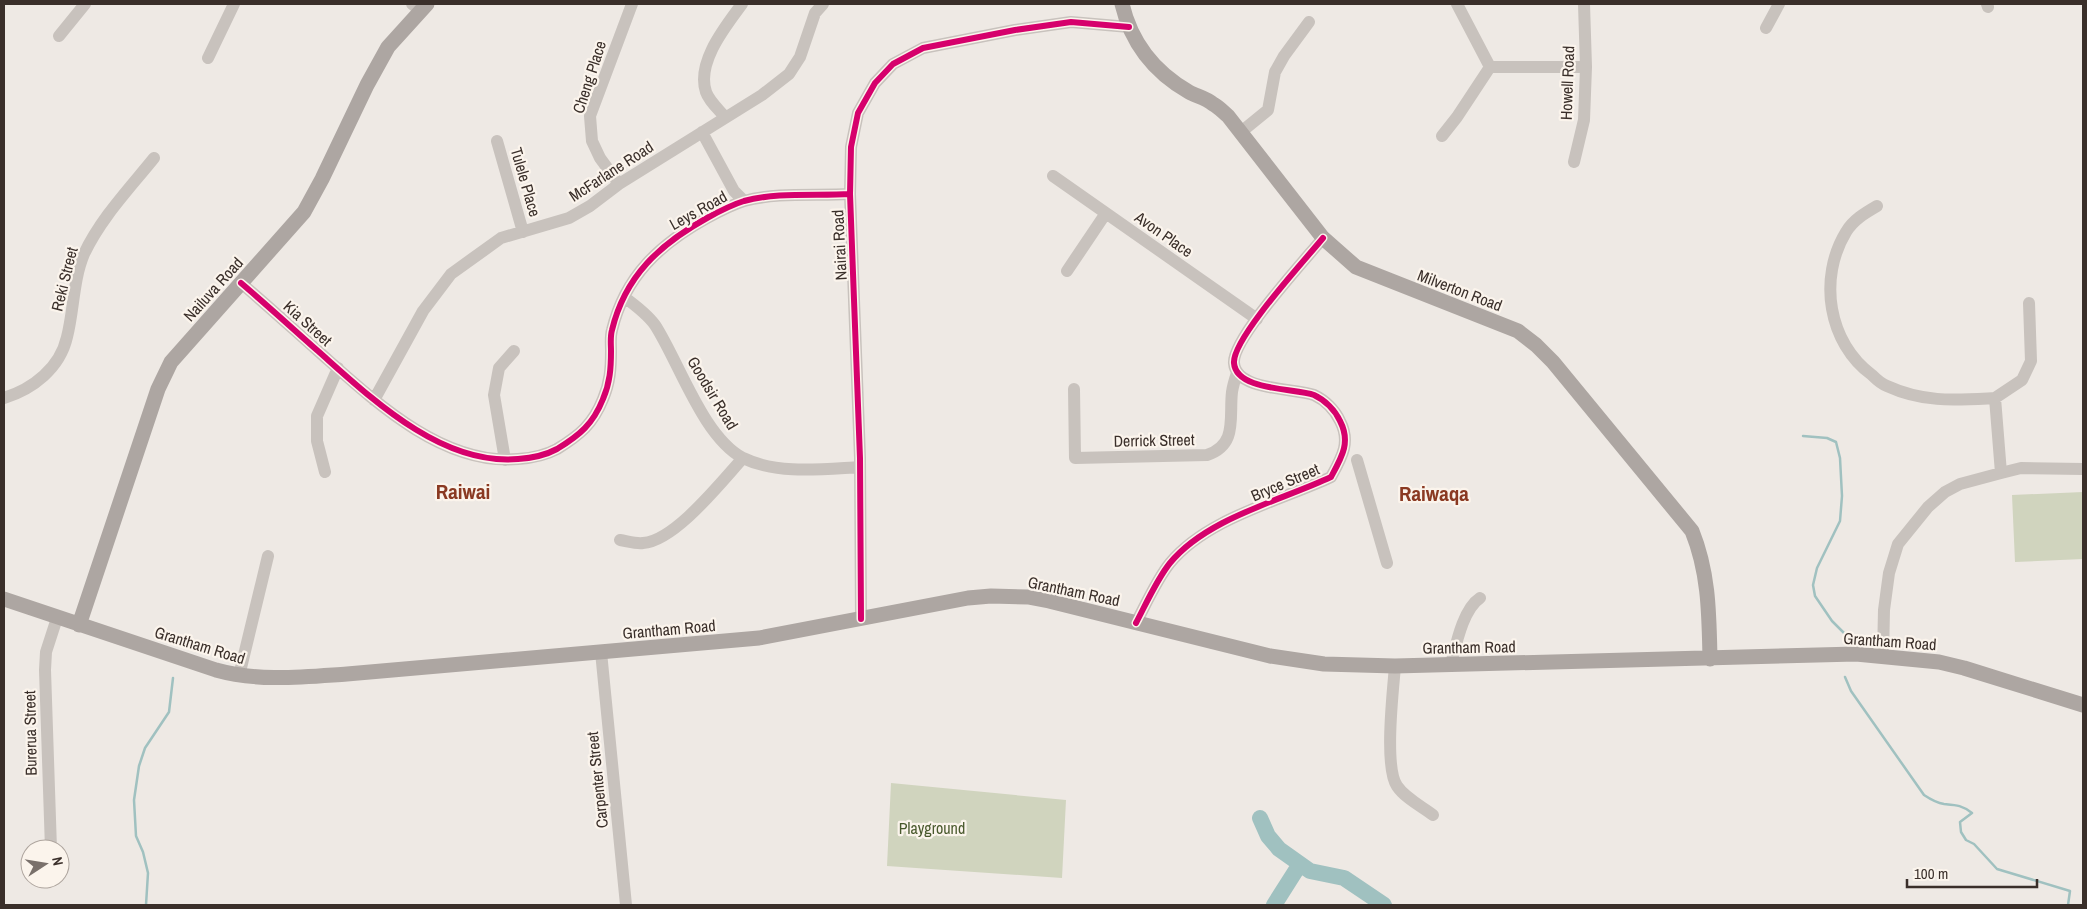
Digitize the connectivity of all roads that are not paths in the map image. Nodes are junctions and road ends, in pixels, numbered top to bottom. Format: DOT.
graph roads {
  1 [pos="85,4"];
  2 [pos="234,4"];
  3 [pos="632,4"];
  4 [pos="742,4"];
  5 [pos="823,4"];
  6 [pos="1122,4"];
  7 [pos="1457,4"];
  8 [pos="1584,4"];
  9 [pos="1779,4"];
  10 [pos="420,6"];
  11 [pos="1309,22"];
  12 [pos="1129,27"];
  13 [pos="1766,28"];
  14 [pos="59,36"];
  15 [pos="208,58"];
  16 [pos="1490,67"];
  17 [pos="1586,67"];
  18 [pos="725,117"];
  19 [pos="702,132"];
  20 [pos="1240,132"];
  21 [pos="1442,136"];
  22 [pos="497,141"];
  23 [pos="154,158"];
  24 [pos="1574,162"];
  25 [pos="1053,176"];
  26 [pos="619,184"];
  27 [pos="850,194"];
  28 [pos="744,201"];
  29 [pos="1877,206"];
  30 [pos="1106,213"];
  31 [pos="523,232"];
  32 [pos="1323,238"];
  33 [pos="1066,271"];
  34 [pos="241,283"];
  35 [pos="624,297"];
  36 [pos="2029,303"];
  37 [pos="1257,319"];
  38 [pos="514,351"];
  39 [pos="338,368"];
  40 [pos="1237,373"];
  41 [pos="356,385"];
  42 [pos="1074,389"];
  43 [pos="4,398"];
  44 [pos="1995,398"];
  45 [pos="374,400"];
  46 [pos="743,458"];
  47 [pos="505,460"];
  48 [pos="1357,460"];
  49 [pos="860,467"];
  50 [pos="2083,469"];
  51 [pos="325,472"];
  52 [pos="2001,472"];
  53 [pos="620,540"];
  54 [pos="268,556"];
  55 [pos="1386,564"];
  56 [pos="1480,598"];
  57 [pos="4,599"];
  58 [pos="57,618"];
  59 [pos="861,619"];
  60 [pos="1136,623"];
  61 [pos="79,625"];
  62 [pos="601,652"];
  63 [pos="1883,656"];
  64 [pos="1710,659"];
  65 [pos="1451,664"];
  66 [pos="1395,666"];
  67 [pos="239,676"];
  68 [pos="2083,705"];
  69 [pos="1433,815"];
  70 [pos="50,839"];
  71 [pos="626,905"];
  1 -- 14 [label="street"];
  2 -- 15 [label="street"];
  3 -- 26 [label="street, Cheng Place"];
  4 -- 18 [label="street"];
  5 -- 18 [label="street, McFarlane Road"];
  6 -- 12 [label="main road, Milverton Road"];
  7 -- 16 [label="street"];
  8 -- 17 [label="street, Howell Road"];
  9 -- 13 [label="street"];
  10 -- 34 [label="main road, Nailuva Road"];
  11 -- 20 [label="street"];
  12 -- 20 [label="main road, Milverton Road"];
  12 -- 27 [label="street, Nairai Road"];
  16 -- 17 [label="street"];
  16 -- 21 [label="street"];
  17 -- 24 [label="street, Howell Road"];
  18 -- 19 [label="street, McFarlane Road"];
  19 -- 26 [label="street, McFarlane Road"];
  19 -- 28 [label="street"];
  20 -- 32 [label="main road, Milverton Road"];
  22 -- 31 [label="street, Tulele Place"];
  23 -- 43 [label="street, Reki Street"];
  25 -- 30 [label="street, Avon Place"];
  26 -- 31 [label="street, McFarlane Road"];
  27 -- 28 [label="street, Leys Road"];
  27 -- 49 [label="street, Nairai Road"];
  28 -- 35 [label="street, Leys Road"];
  29 -- 44 [label="street"];
  30 -- 33 [label="street"];
  30 -- 37 [label="street, Avon Place"];
  31 -- 45 [label="street, McFarlane Road"];
  32 -- 37 [label="street"];
  32 -- 64 [label="main road, Milverton Road"];
  34 -- 39 [label="street, Kia Street"];
  34 -- 61 [label="main road, Nailuva Road"];
  35 -- 46 [label="street, Goodsir Road"];
  35 -- 47 [label="street, Leys Road"];
  36 -- 44 [label="street"];
  37 -- 40 [label="street"];
  38 -- 47 [label="street"];
  39 -- 41 [label="street, Kia Street"];
  39 -- 51 [label="street"];
  40 -- 42 [label="street, Derrick Street"];
  40 -- 60 [label="street, Bryce Street"];
  41 -- 45 [label="street, Leys Road"];
  44 -- 52 [label="street"];
  45 -- 47 [label="street, Leys Road"];
  46 -- 49 [label="street, Goodsir Road"];
  46 -- 53 [label="street"];
  48 -- 55 [label="street"];
  49 -- 59 [label="street, Nairai Road"];
  50 -- 52 [label="street"];
  52 -- 63 [label="street"];
  54 -- 67 [label="street"];
  56 -- 65 [label="street"];
  57 -- 58 [label="main road, Grantham Road"];
  58 -- 61 [label="main road, Grantham Road"];
  58 -- 70 [label="street, Burerua Street"];
  59 -- 60 [label="main road, Grantham Road"];
  59 -- 62 [label="main road, Grantham Road"];
  60 -- 66 [label="main road, Grantham Road"];
  61 -- 67 [label="main road, Grantham Road"];
  62 -- 67 [label="main road, Grantham Road"];
  62 -- 71 [label="street, Carpenter Street"];
  63 -- 64 [label="main road, Grantham Road"];
  63 -- 68 [label="main road, Grantham Road"];
  64 -- 65 [label="main road, Grantham Road"];
  65 -- 66 [label="main road, Grantham Road"];
  66 -- 69 [label="street"];
}
